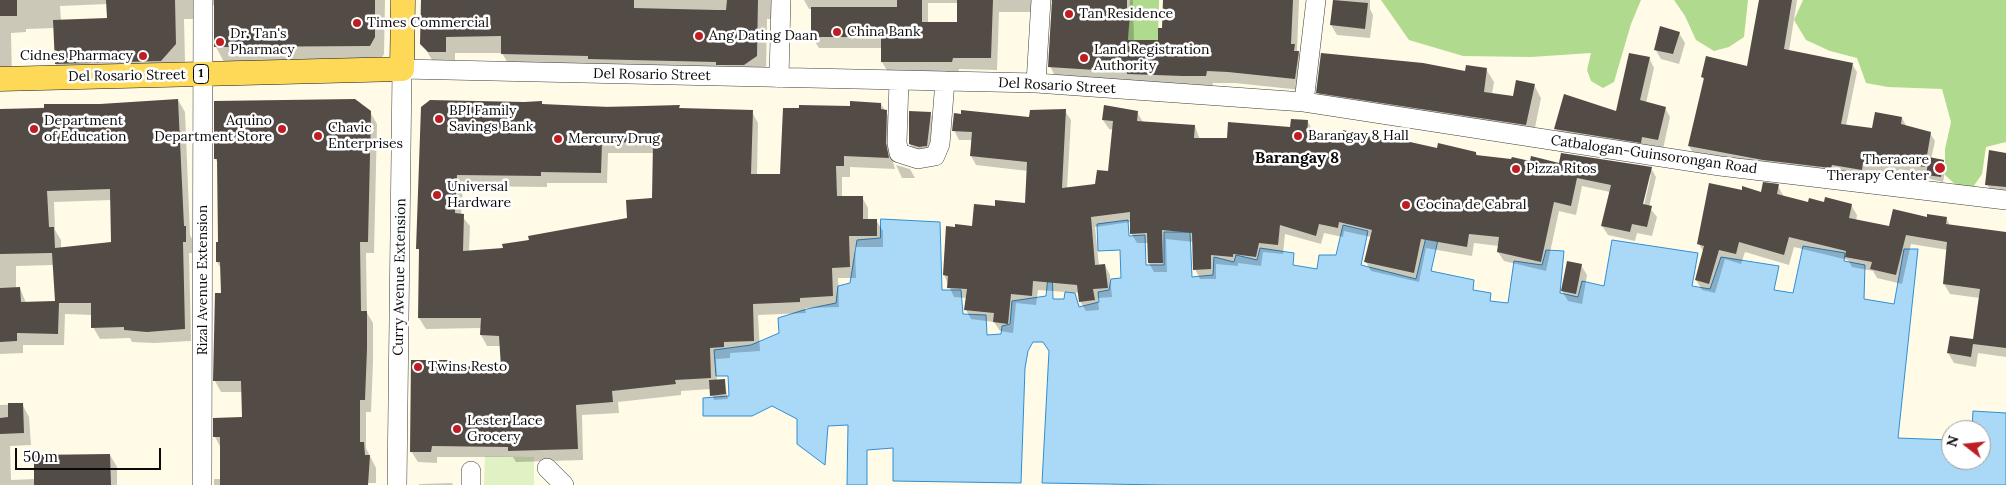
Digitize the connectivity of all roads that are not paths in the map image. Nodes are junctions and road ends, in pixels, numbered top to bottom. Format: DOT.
graph roads {
  1 [pos="203,0"];
  2 [pos="404,0"];
  3 [pos="781,0"];
  4 [pos="1040,0"];
  5 [pos="1316,0"];
  6 [pos="402,69"];
  7 [pos="204,74"];
  8 [pos="779,78"];
  9 [pos="0,79"];
  10 [pos="899,81"];
  11 [pos="945,82"];
  12 [pos="1036,84"];
  13 [pos="1304,102"];
  14 [pos="2006,200"];
  15 [pos="547,468"];
  16 [pos="202,485"];
  17 [pos="397,485"];
  18 [pos="564,485"];
  1 -- 7 [label="street, Rizal Avenue Extension"];
  2 -- 6 [label="main road"];
  3 -- 8 [label="street"];
  4 -- 12 [label="street"];
  5 -- 13 [label="street"];
  6 -- 7 [label="main road, Del Rosario Street / 1"];
  6 -- 8 [label="street, Del Rosario Street"];
  6 -- 17 [label="street, Curry Avenue Extension"];
  7 -- 9 [label="main road, Del Rosario Street / 1"];
  7 -- 16 [label="street, Rizal Avenue Extension"];
  8 -- 10 [label="street, Del Rosario Street"];
  10 -- 11 [label="street, Del Rosario Street"];
  10 -- 11 [label="street"];
  11 -- 12 [label="street, Del Rosario Street"];
  12 -- 13 [label="street, Del Rosario Street"];
  13 -- 14 [label="street, Catbalogan-Guinsorongan Road"];
  15 -- 18 [label="street"];
}
